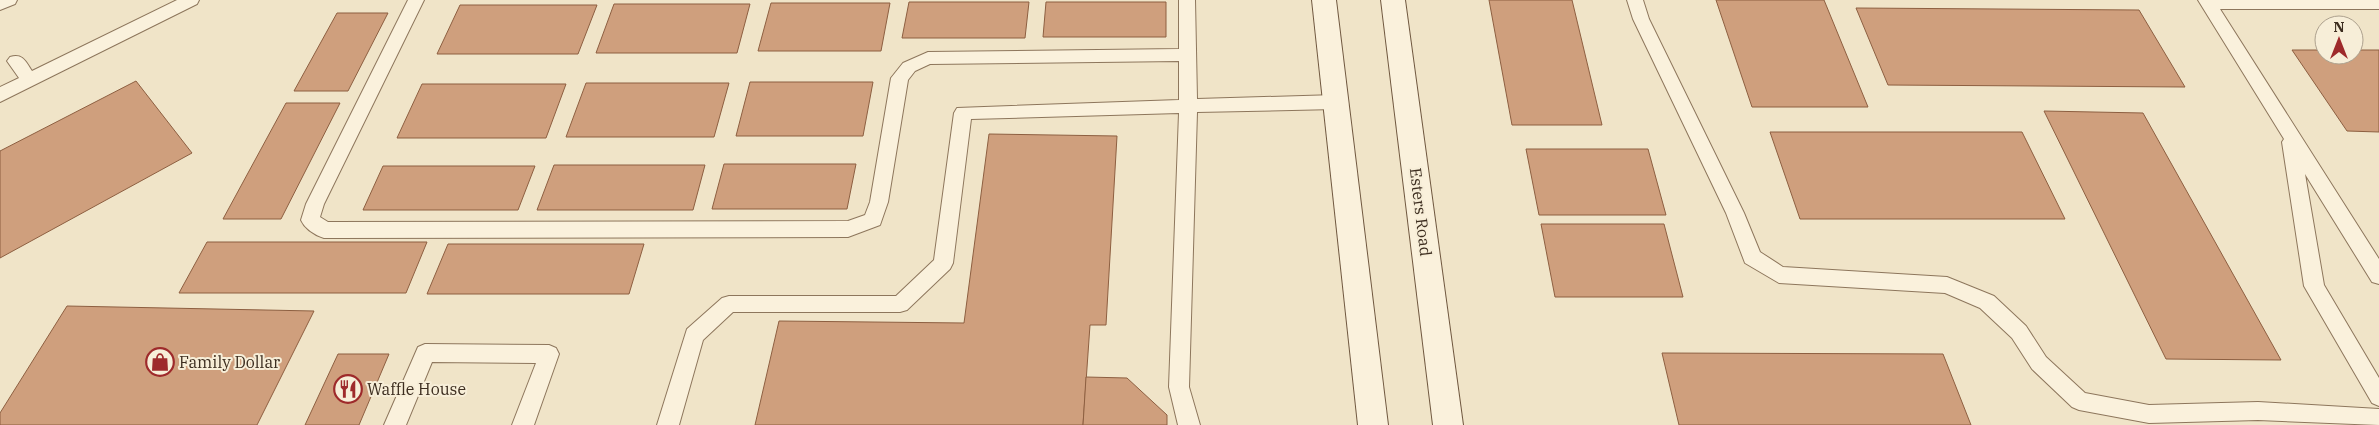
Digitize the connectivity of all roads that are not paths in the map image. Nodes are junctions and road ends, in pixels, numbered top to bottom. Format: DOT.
graph roads {
  1 [pos="9,0"];
  2 [pos="191,0"];
  3 [pos="416,0"];
  4 [pos="1187,0"];
  5 [pos="1324,0"];
  6 [pos="1393,0"];
  7 [pos="1635,0"];
  8 [pos="2207,2"];
  9 [pos="2379,3"];
  10 [pos="0,4"];
  11 [pos="1188,55"];
  12 [pos="16,61"];
  13 [pos="29,80"];
  14 [pos="0,95"];
  15 [pos="1336,102"];
  16 [pos="1188,106"];
  17 [pos="2290,134"];
  18 [pos="2379,276"];
  19 [pos="2379,397"];
  20 [pos="2379,418"];
  21 [pos="395,425"];
  22 [pos="523,425"];
  23 [pos="668,425"];
  24 [pos="1189,425"];
  25 [pos="1373,425"];
  26 [pos="1448,425"];
  1 -- 10 [label="lane"];
  2 -- 13 [label="lane"];
  3 -- 11 [label="lane"];
  4 -- 11 [label="lane"];
  5 -- 15 [label="street"];
  6 -- 26 [label="street, Esters Road"];
  7 -- 20 [label="lane"];
  8 -- 9 [label="lane"];
  8 -- 17 [label="lane"];
  11 -- 16 [label="lane"];
  12 -- 13 [label="lane"];
  13 -- 14 [label="lane"];
  15 -- 16 [label="lane"];
  15 -- 25 [label="street"];
  16 -- 23 [label="lane"];
  16 -- 24 [label="lane"];
  17 -- 18 [label="lane"];
  17 -- 19 [label="lane"];
  21 -- 22 [label="lane"];
}
